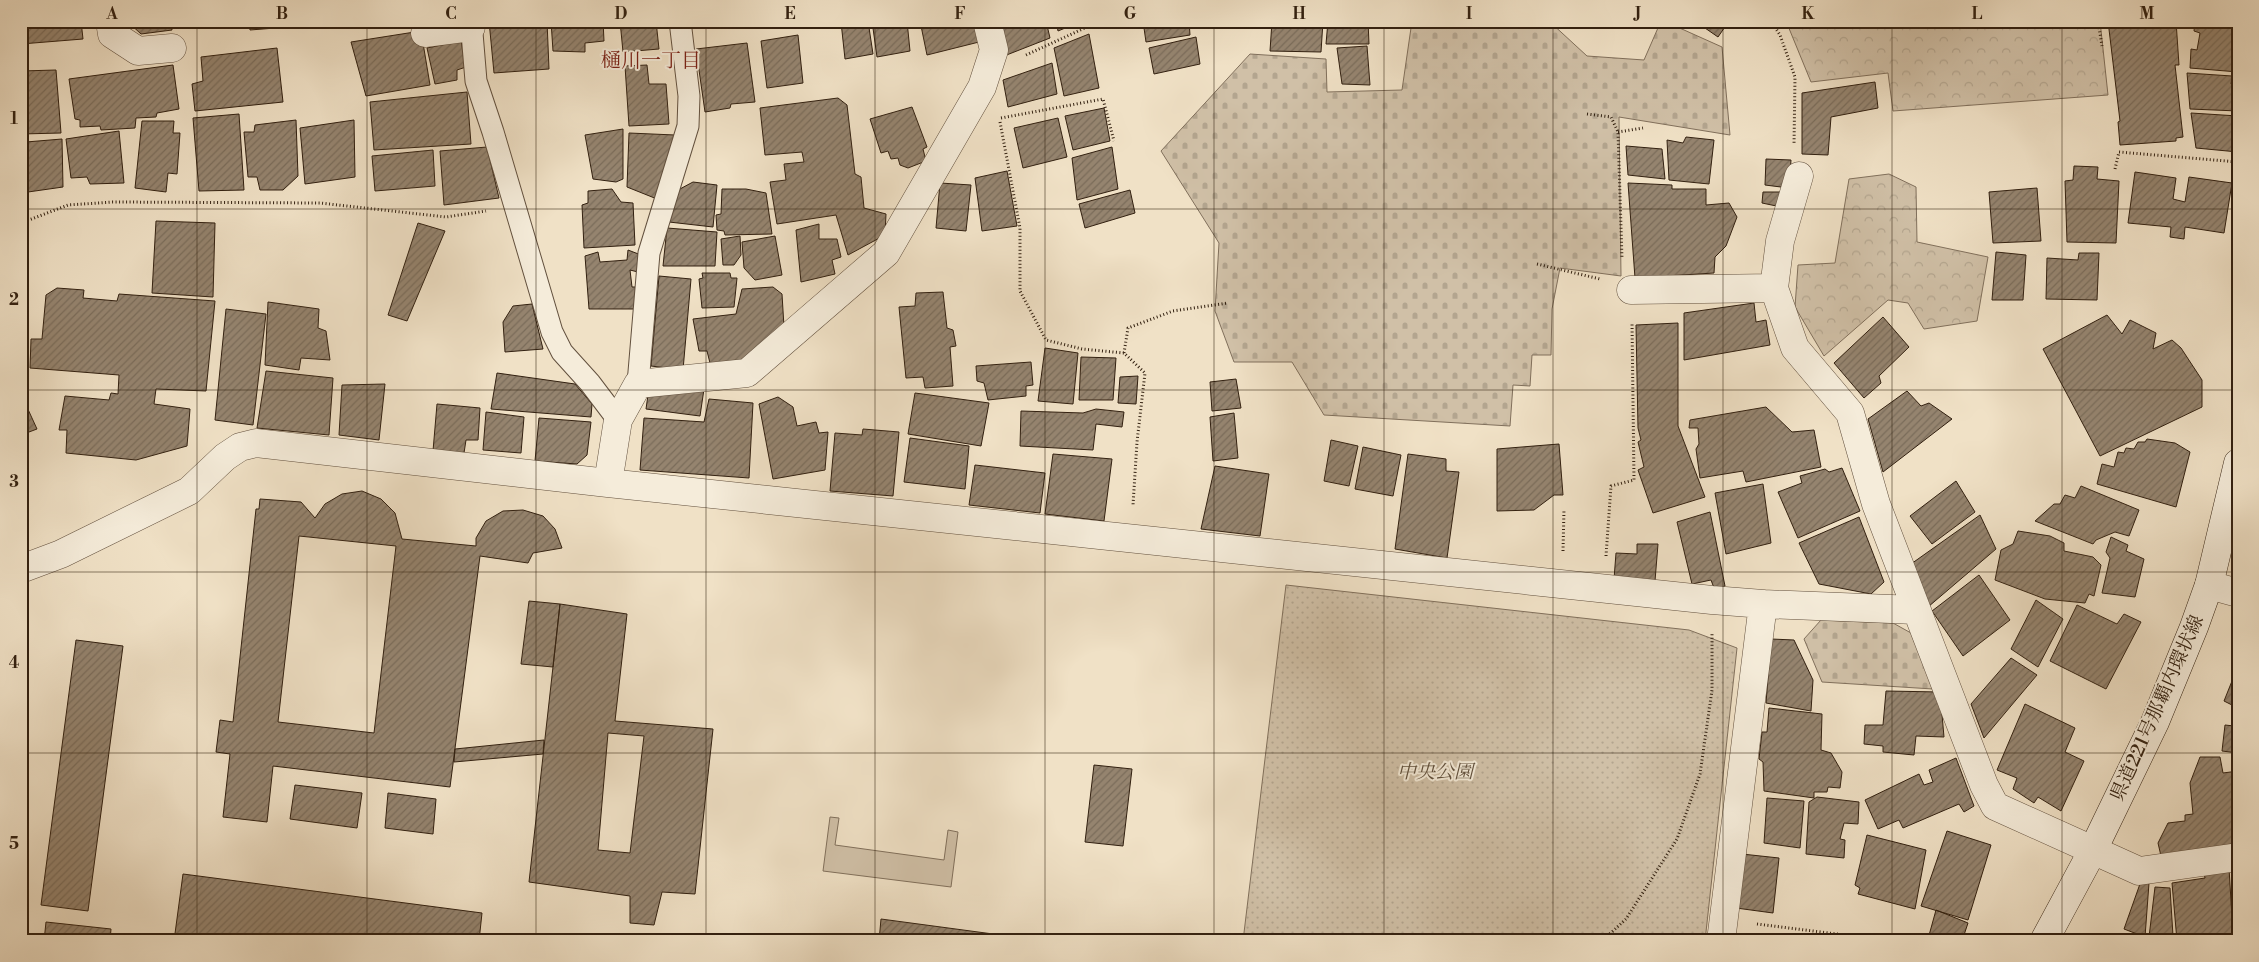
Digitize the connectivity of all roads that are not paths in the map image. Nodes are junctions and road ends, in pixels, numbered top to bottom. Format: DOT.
graph roads {
  1 [pos="110,21"];
  2 [pos="680,21"];
  3 [pos="988,21"];
  4 [pos="471,24"];
  5 [pos="425,33"];
  6 [pos="172,48"];
  7 [pos="1799,176"];
  8 [pos="1627,287"];
  9 [pos="1774,288"];
  10 [pos="638,384"];
  11 [pos="618,420"];
  12 [pos="2238,463"];
  13 [pos="608,483"];
  14 [pos="21,569"];
  15 [pos="2209,586"];
  16 [pos="2238,593"];
  17 [pos="1763,604"];
  18 [pos="1916,610"];
  19 [pos="2092,850"];
  20 [pos="2238,856"];
  21 [pos="1723,931"];
  22 [pos="2044,941"];
  1 -- 6 [label="street"];
  2 -- 10 [label="lane"];
  3 -- 10 [label="street"];
  4 -- 5 [label="street"];
  4 -- 11 [label="lane"];
  7 -- 9 [label="street"];
  8 -- 9 [label="street"];
  9 -- 18 [label="street"];
  10 -- 11 [label="street"];
  11 -- 13 [label="street"];
  12 -- 15 [label="street, 県道221号那覇内環状線"];
  13 -- 14 [label="street"];
  13 -- 17 [label="street"];
  15 -- 16 [label="street"];
  15 -- 19 [label="street, 県道221号那覇内環状線"];
  17 -- 18 [label="street"];
  17 -- 21 [label="street"];
  18 -- 19 [label="street"];
  19 -- 20 [label="street"];
  19 -- 22 [label="street, 県道221号那覇内環状線"];
}
